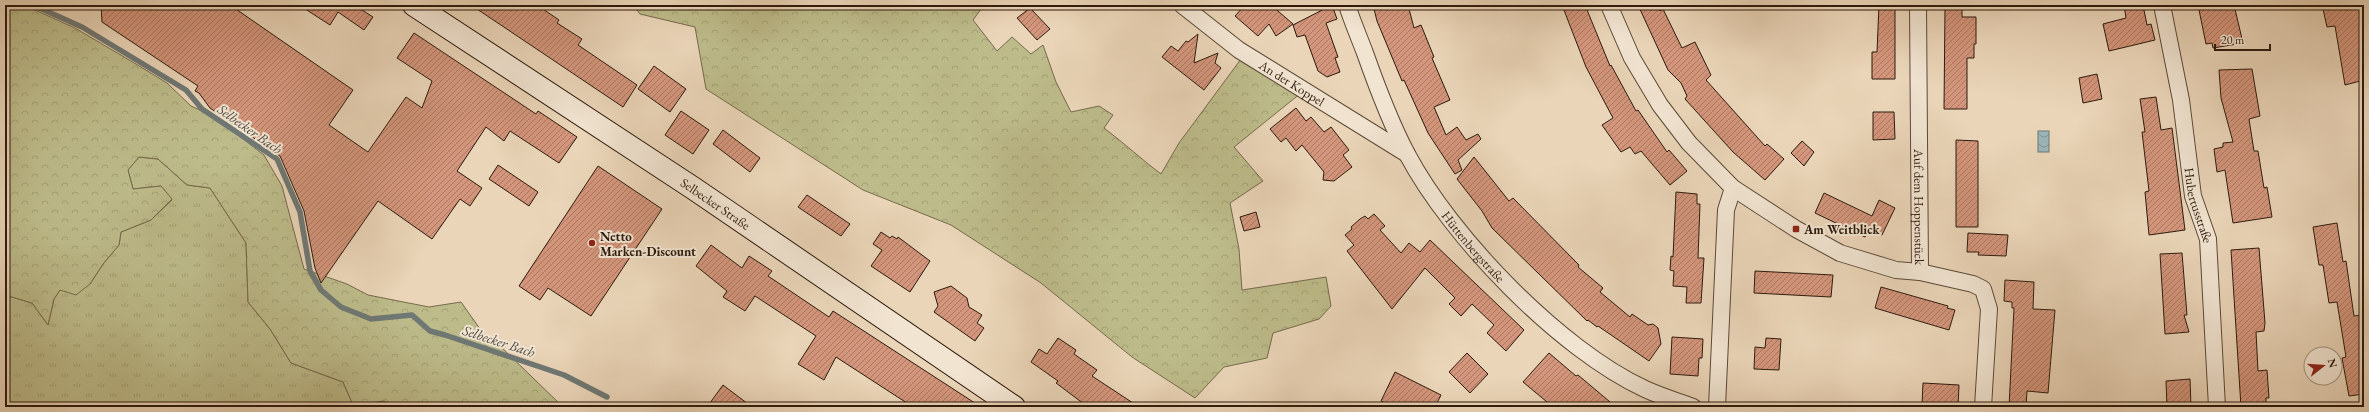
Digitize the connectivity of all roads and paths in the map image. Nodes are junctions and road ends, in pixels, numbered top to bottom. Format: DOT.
graph roads {
  1 [pos="414,5"];
  2 [pos="1182,5"];
  3 [pos="1347,5"];
  4 [pos="1609,5"];
  5 [pos="1918,5"];
  6 [pos="2162,5"];
  7 [pos="1407,154"];
  8 [pos="1732,188"];
  9 [pos="1920,272"];
  10 [pos="1014,407"];
  11 [pos="1693,407"];
  12 [pos="1716,407"];
  13 [pos="1983,407"];
  14 [pos="2217,407"];
  1 -- 10 [label="main road, Selbecker Straße"];
  2 -- 7 [label="street, An der Koppel"];
  3 -- 7 [label="street, Hüttenbergstraße"];
  4 -- 8 [label="street"];
  5 -- 9 [label="street, Auf dem Hoppenstück"];
  6 -- 14 [label="street, Hubertusstraße"];
  7 -- 11 [label="street, Hüttenbergstraße"];
  8 -- 9 [label="street"];
  8 -- 12 [label="street"];
  9 -- 13 [label="street, Auf dem Hoppenstück"];
}
